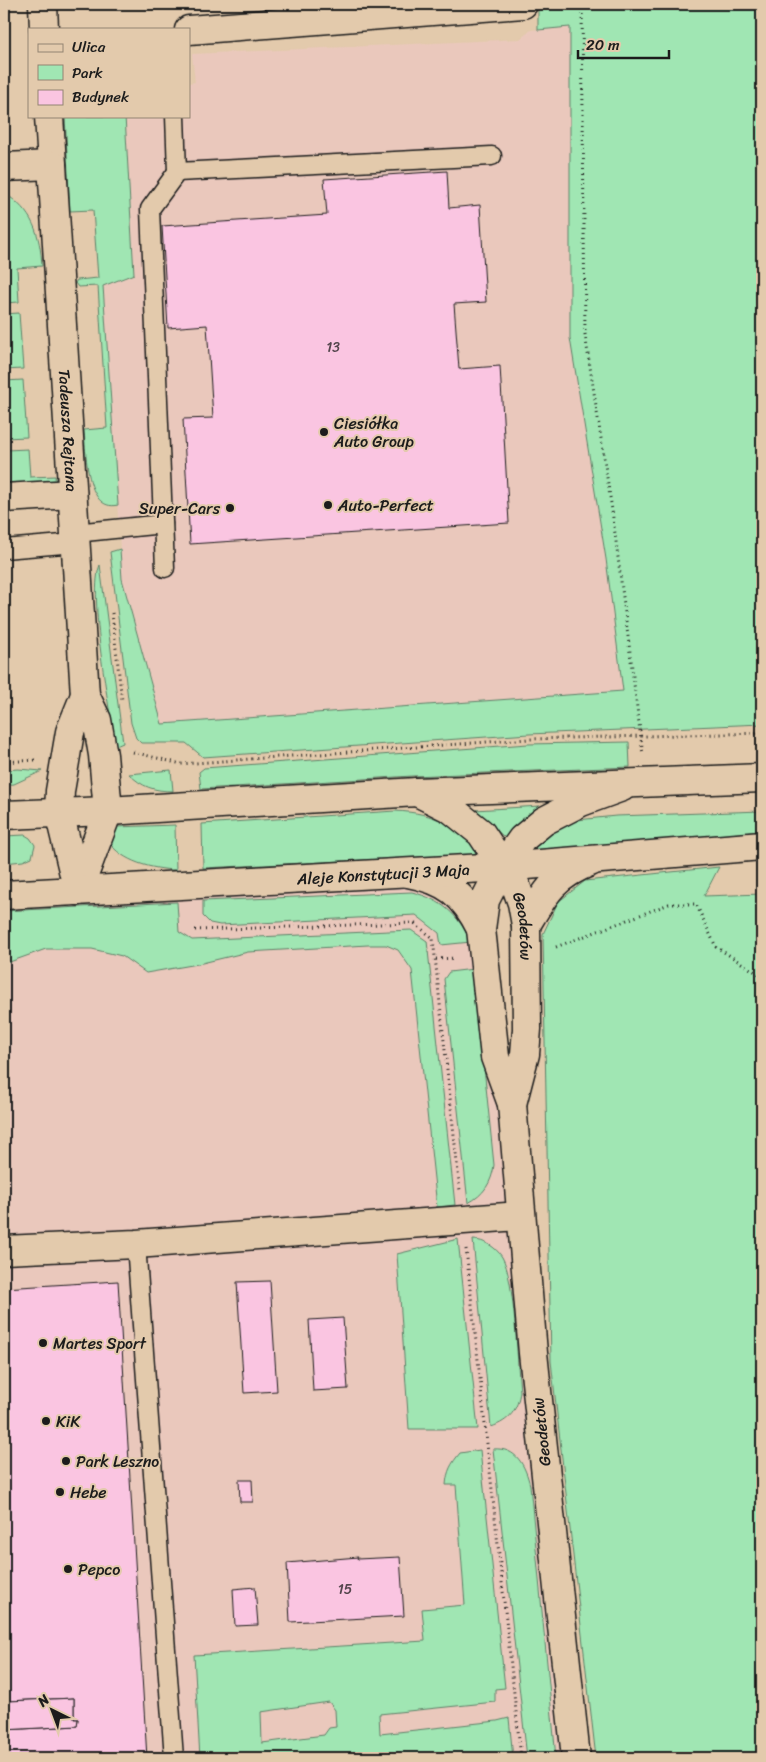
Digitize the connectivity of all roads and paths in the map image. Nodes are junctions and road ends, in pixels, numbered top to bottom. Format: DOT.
graph roads {
  1 [pos="43,4"];
  2 [pos="523,4"];
  3 [pos="582,4"];
  4 [pos="363,10"];
  5 [pos="44,28"];
  6 [pos="190,30"];
  7 [pos="49,118"];
  8 [pos="175,118"];
  9 [pos="492,156"];
  10 [pos="52,165"];
  11 [pos="4,168"];
  12 [pos="177,172"];
  13 [pos="72,494"];
  14 [pos="4,498"];
  15 [pos="163,524"];
  16 [pos="75,538"];
  17 [pos="4,549"];
  18 [pos="165,568"];
  19 [pos="111,605"];
  20 [pos="85,695"];
  21 [pos="123,706"];
  22 [pos="762,733"];
  23 [pos="642,736"];
  24 [pos="130,746"];
  25 [pos="132,752"];
  26 [pos="125,753"];
  27 [pos="37,760"];
  28 [pos="4,762"];
  29 [pos="762,778"];
  30 [pos="630,784"];
  31 [pos="416,792"];
  32 [pos="59,812"];
  33 [pos="108,812"];
  34 [pos="4,815"];
  35 [pos="762,846"];
  36 [pos="590,862"];
  37 [pos="502,868"];
  38 [pos="406,873"];
  39 [pos="78,891"];
  40 [pos="4,895"];
  41 [pos="526,925"];
  42 [pos="481,929"];
  43 [pos="196,930"];
  44 [pos="552,948"];
  45 [pos="762,976"];
  46 [pos="512,1104"];
  47 [pos="520,1216"];
  48 [pos="464,1220"];
  49 [pos="136,1244"];
  50 [pos="4,1250"];
  51 [pos="174,1758"];
  52 [pos="521,1758"];
  53 [pos="576,1758"];
  1 -- 5 [label="street"];
  2 -- 4 [label="street"];
  3 -- 23 [label="path"];
  4 -- 6 [label="street"];
  7 -- 10 [label="street, Tadeusza Rejtana"];
  8 -- 12 [label="lane"];
  9 -- 12 [label="lane"];
  10 -- 11 [label="street"];
  10 -- 13 [label="street, Tadeusza Rejtana"];
  12 -- 15 [label="lane"];
  13 -- 14 [label="street"];
  13 -- 16 [label="street, Tadeusza Rejtana"];
  15 -- 16 [label="lane"];
  15 -- 18 [label="lane"];
  16 -- 17 [label="lane"];
  16 -- 20 [label="street, Tadeusza Rejtana"];
  19 -- 21 [label="path"];
  20 -- 32 [label="street, Tadeusza Rejtana"];
  20 -- 33 [label="street, Tadeusza Rejtana"];
  22 -- 23 [label="path"];
  23 -- 25 [label="path"];
  24 -- 25 [label="path"];
  25 -- 26 [label="path"];
  27 -- 28 [label="path"];
  29 -- 30 [label="street"];
  30 -- 31 [label="street"];
  30 -- 37 [label="street"];
  31 -- 33 [label="street"];
  31 -- 37 [label="street, Geodetów"];
  32 -- 33 [label="street"];
  32 -- 34 [label="street"];
  32 -- 39 [label="street, Tadeusza Rejtana"];
  33 -- 39 [label="street, Tadeusza Rejtana"];
  35 -- 36 [label="street, Aleje Konstytucji 3 Maja"];
  36 -- 37 [label="street, Aleje Konstytucji 3 Maja"];
  36 -- 41 [label="street"];
  37 -- 38 [label="street, Aleje Konstytucji 3 Maja"];
  37 -- 41 [label="street, Geodetów"];
  37 -- 42 [label="street"];
  38 -- 39 [label="street, Aleje Konstytucji 3 Maja"];
  38 -- 42 [label="street"];
  39 -- 40 [label="street, Aleje Konstytucji 3 Maja"];
  41 -- 46 [label="street, Geodetów"];
  42 -- 46 [label="street, Geodetów"];
  43 -- 48 [label="path"];
  44 -- 45 [label="path"];
  46 -- 47 [label="street, Geodetów"];
  47 -- 48 [label="street"];
  47 -- 53 [label="street, Geodetów"];
  48 -- 49 [label="street"];
  48 -- 52 [label="path"];
  49 -- 50 [label="street"];
  49 -- 51 [label="lane"];
}
